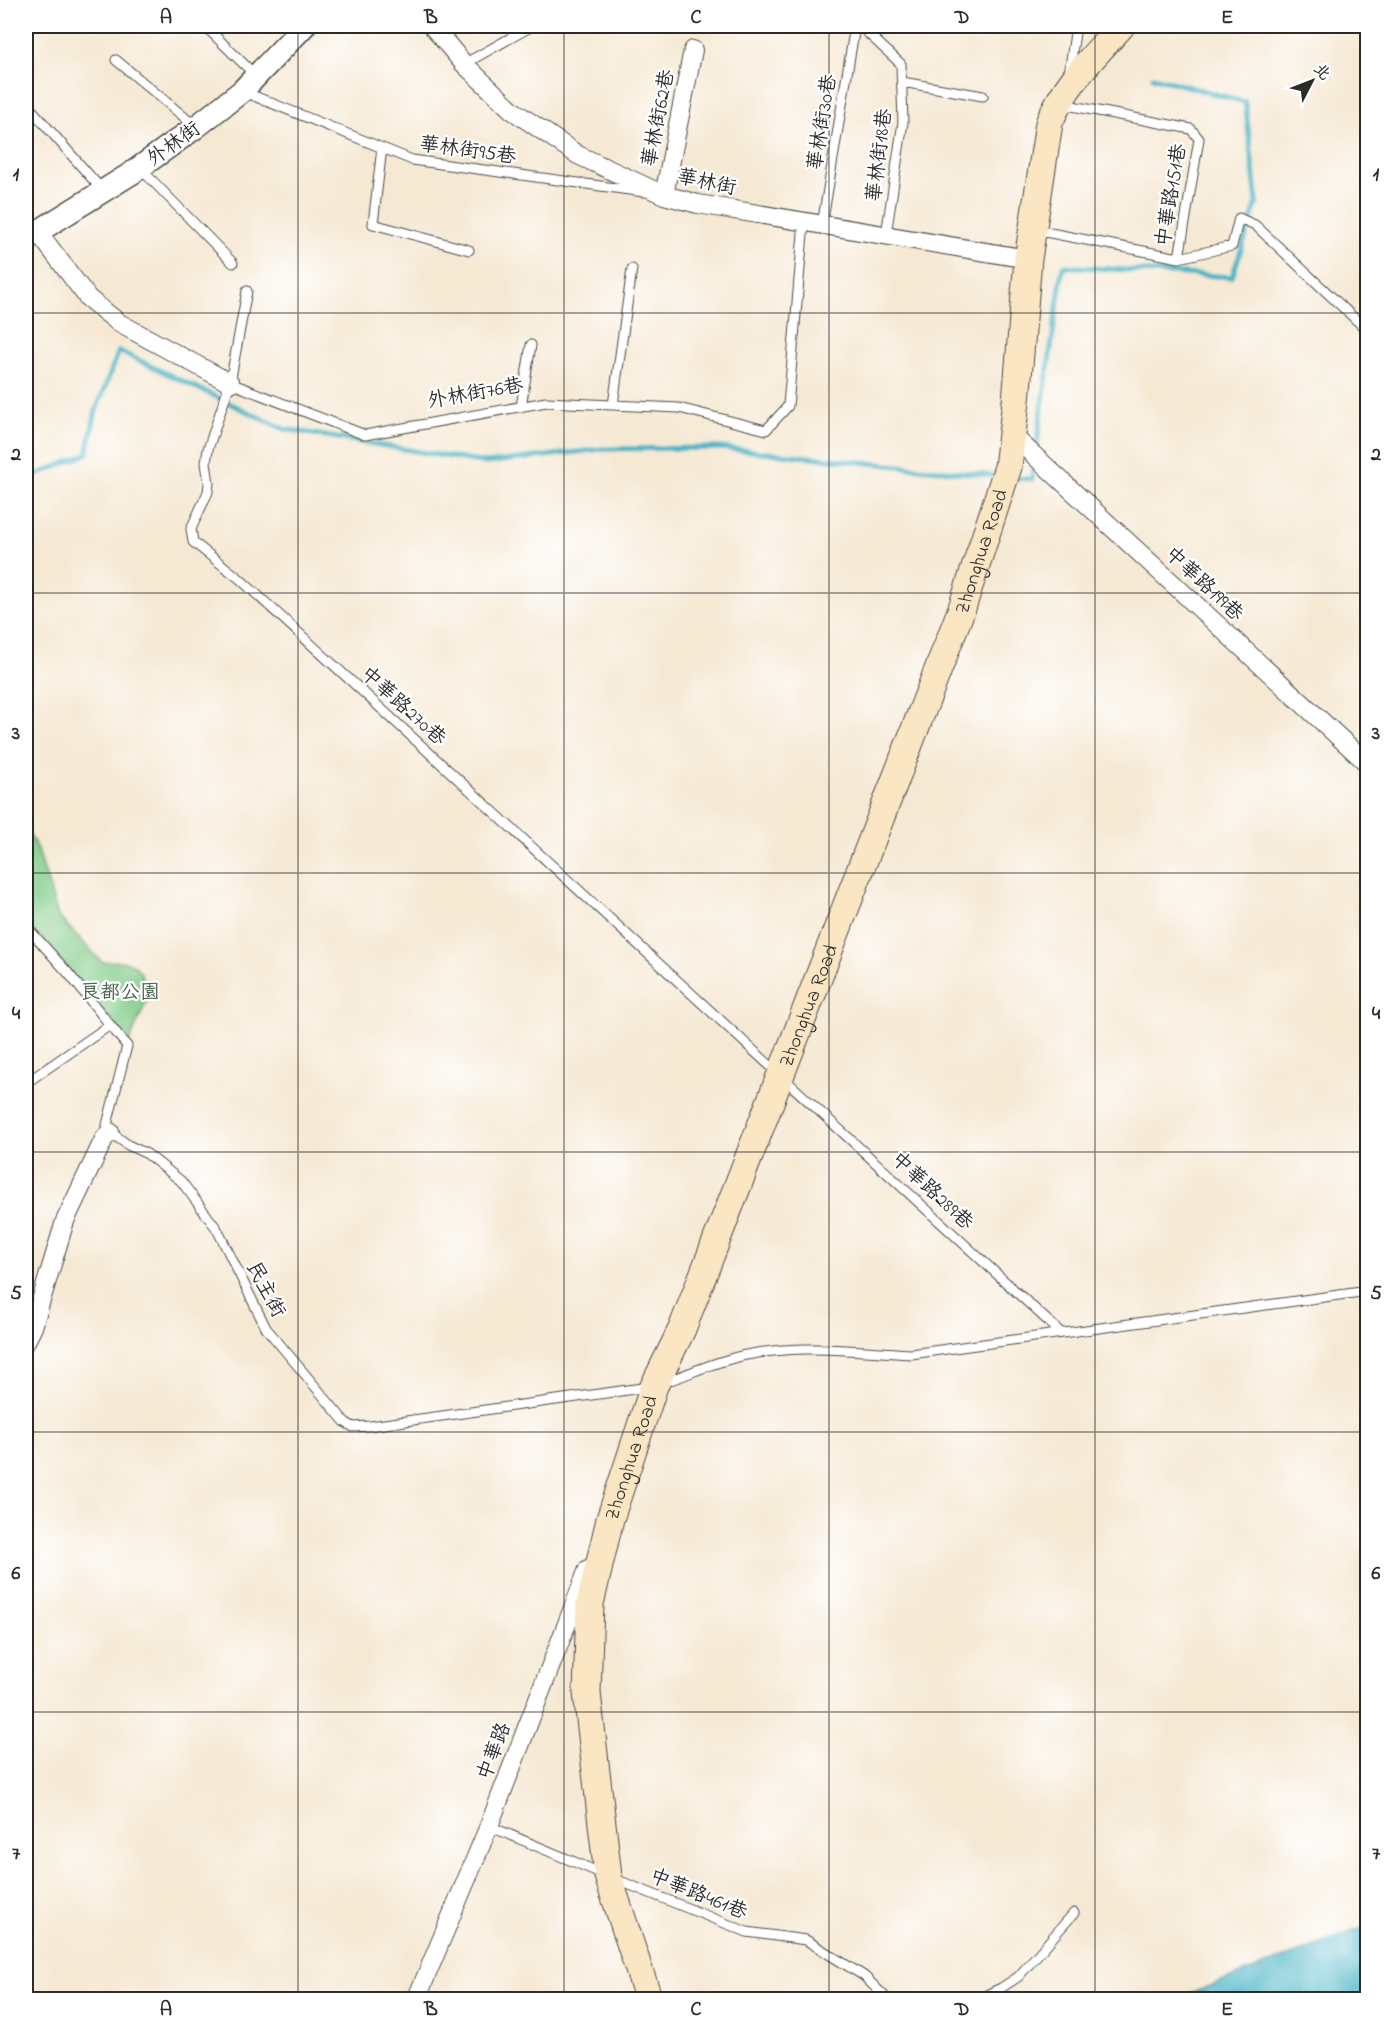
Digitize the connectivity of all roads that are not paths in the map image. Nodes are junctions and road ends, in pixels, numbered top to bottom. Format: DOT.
graph roads {
  1 [pos="205,26"];
  2 [pos="304,26"];
  3 [pos="432,26"];
  4 [pos="532,26"];
  5 [pos="855,26"];
  6 [pos="860,26"];
  7 [pos="1077,26"];
  8 [pos="1121,26"];
  9 [pos="693,50"];
  10 [pos="116,60"];
  11 [pos="464,64"];
  12 [pos="902,82"];
  13 [pos="249,83"];
  14 [pos="1062,95"];
  15 [pos="983,96"];
  16 [pos="32,110"];
  17 [pos="196,127"];
  18 [pos="382,148"];
  19 [pos="140,168"];
  20 [pos="104,191"];
  21 [pos="664,195"];
  22 [pos="813,223"];
  23 [pos="1033,230"];
  24 [pos="32,235"];
  25 [pos="886,235"];
  26 [pos="469,250"];
  27 [pos="1179,258"];
  28 [pos="1028,259"];
  29 [pos="233,263"];
  30 [pos="632,269"];
  31 [pos="247,291"];
  32 [pos="1368,331"];
  33 [pos="531,345"];
  34 [pos="230,383"];
  35 [pos="614,405"];
  36 [pos="521,407"];
  37 [pos="1012,435"];
  38 [pos="1368,764"];
  39 [pos="26,926"];
  40 [pos="110,1025"];
  41 [pos="781,1074"];
  42 [pos="26,1083"];
  43 [pos="110,1132"];
  44 [pos="1368,1291"];
  45 [pos="1061,1333"];
  46 [pos="26,1341"];
  47 [pos="654,1386"];
  48 [pos="610,1519"];
  49 [pos="489,1826"];
  50 [pos="608,1876"];
  51 [pos="1074,1914"];
  52 [pos="416,2000"];
  53 [pos="649,2000"];
  54 [pos="888,2000"];
  55 [pos="976,2000"];
  1 -- 13 [label="lane"];
  2 -- 13 [label="street, 外林街"];
  3 -- 11 [label="street, 華林街"];
  4 -- 11 [label="lane"];
  5 -- 22 [label="lane, 華林街30巷"];
  6 -- 12 [label="lane, 華林街18巷"];
  7 -- 14 [label="lane"];
  8 -- 14 [label="main road, Zhonghua Road"];
  9 -- 21 [label="street, 華林街62巷"];
  10 -- 17 [label="lane"];
  11 -- 21 [label="street, 華林街"];
  12 -- 15 [label="lane"];
  12 -- 25 [label="lane, 華林街18巷"];
  13 -- 17 [label="street, 外林街"];
  13 -- 18 [label="lane, 華林街95巷"];
  14 -- 23 [label="main road, Zhonghua Road"];
  14 -- 27 [label="lane, 中華路151巷"];
  16 -- 20 [label="lane"];
  17 -- 19 [label="street, 外林街"];
  18 -- 21 [label="lane, 華林街95巷"];
  18 -- 26 [label="lane"];
  19 -- 20 [label="street, 外林街"];
  19 -- 29 [label="lane"];
  20 -- 24 [label="street, 外林街"];
  21 -- 22 [label="street, 華林街"];
  22 -- 25 [label="street, 華林街"];
  22 -- 35 [label="lane, 外林街76巷"];
  23 -- 27 [label="lane, 中華路151巷"];
  23 -- 28 [label="main road, Zhonghua Road"];
  24 -- 34 [label="street, 外林街76巷"];
  25 -- 28 [label="street, 華林街"];
  27 -- 32 [label="lane"];
  28 -- 37 [label="main road, Zhonghua Road"];
  30 -- 35 [label="lane"];
  31 -- 34 [label="lane, 中華路270巷"];
  33 -- 36 [label="lane"];
  34 -- 36 [label="lane, 外林街76巷"];
  34 -- 41 [label="lane, 中華路270巷"];
  35 -- 36 [label="lane, 外林街76巷"];
  37 -- 38 [label="street, 中華路199巷"];
  37 -- 41 [label="main road, Zhonghua Road"];
  39 -- 40 [label="lane"];
  40 -- 42 [label="lane"];
  40 -- 43 [label="lane"];
  41 -- 45 [label="lane, 中華路289巷"];
  41 -- 47 [label="main road, Zhonghua Road"];
  43 -- 46 [label="street"];
  43 -- 47 [label="lane, 民主街"];
  44 -- 45 [label="lane"];
  45 -- 47 [label="lane"];
  47 -- 48 [label="main road, Zhonghua Road"];
  48 -- 49 [label="street, 中華路"];
  48 -- 50 [label="main road, Zhonghua Road"];
  49 -- 50 [label="lane, 中華路461巷"];
  49 -- 52 [label="street, 中華路"];
  50 -- 53 [label="main road, Zhonghua Road"];
  50 -- 54 [label="lane, 中華路461巷"];
  51 -- 55 [label="lane"];
}
